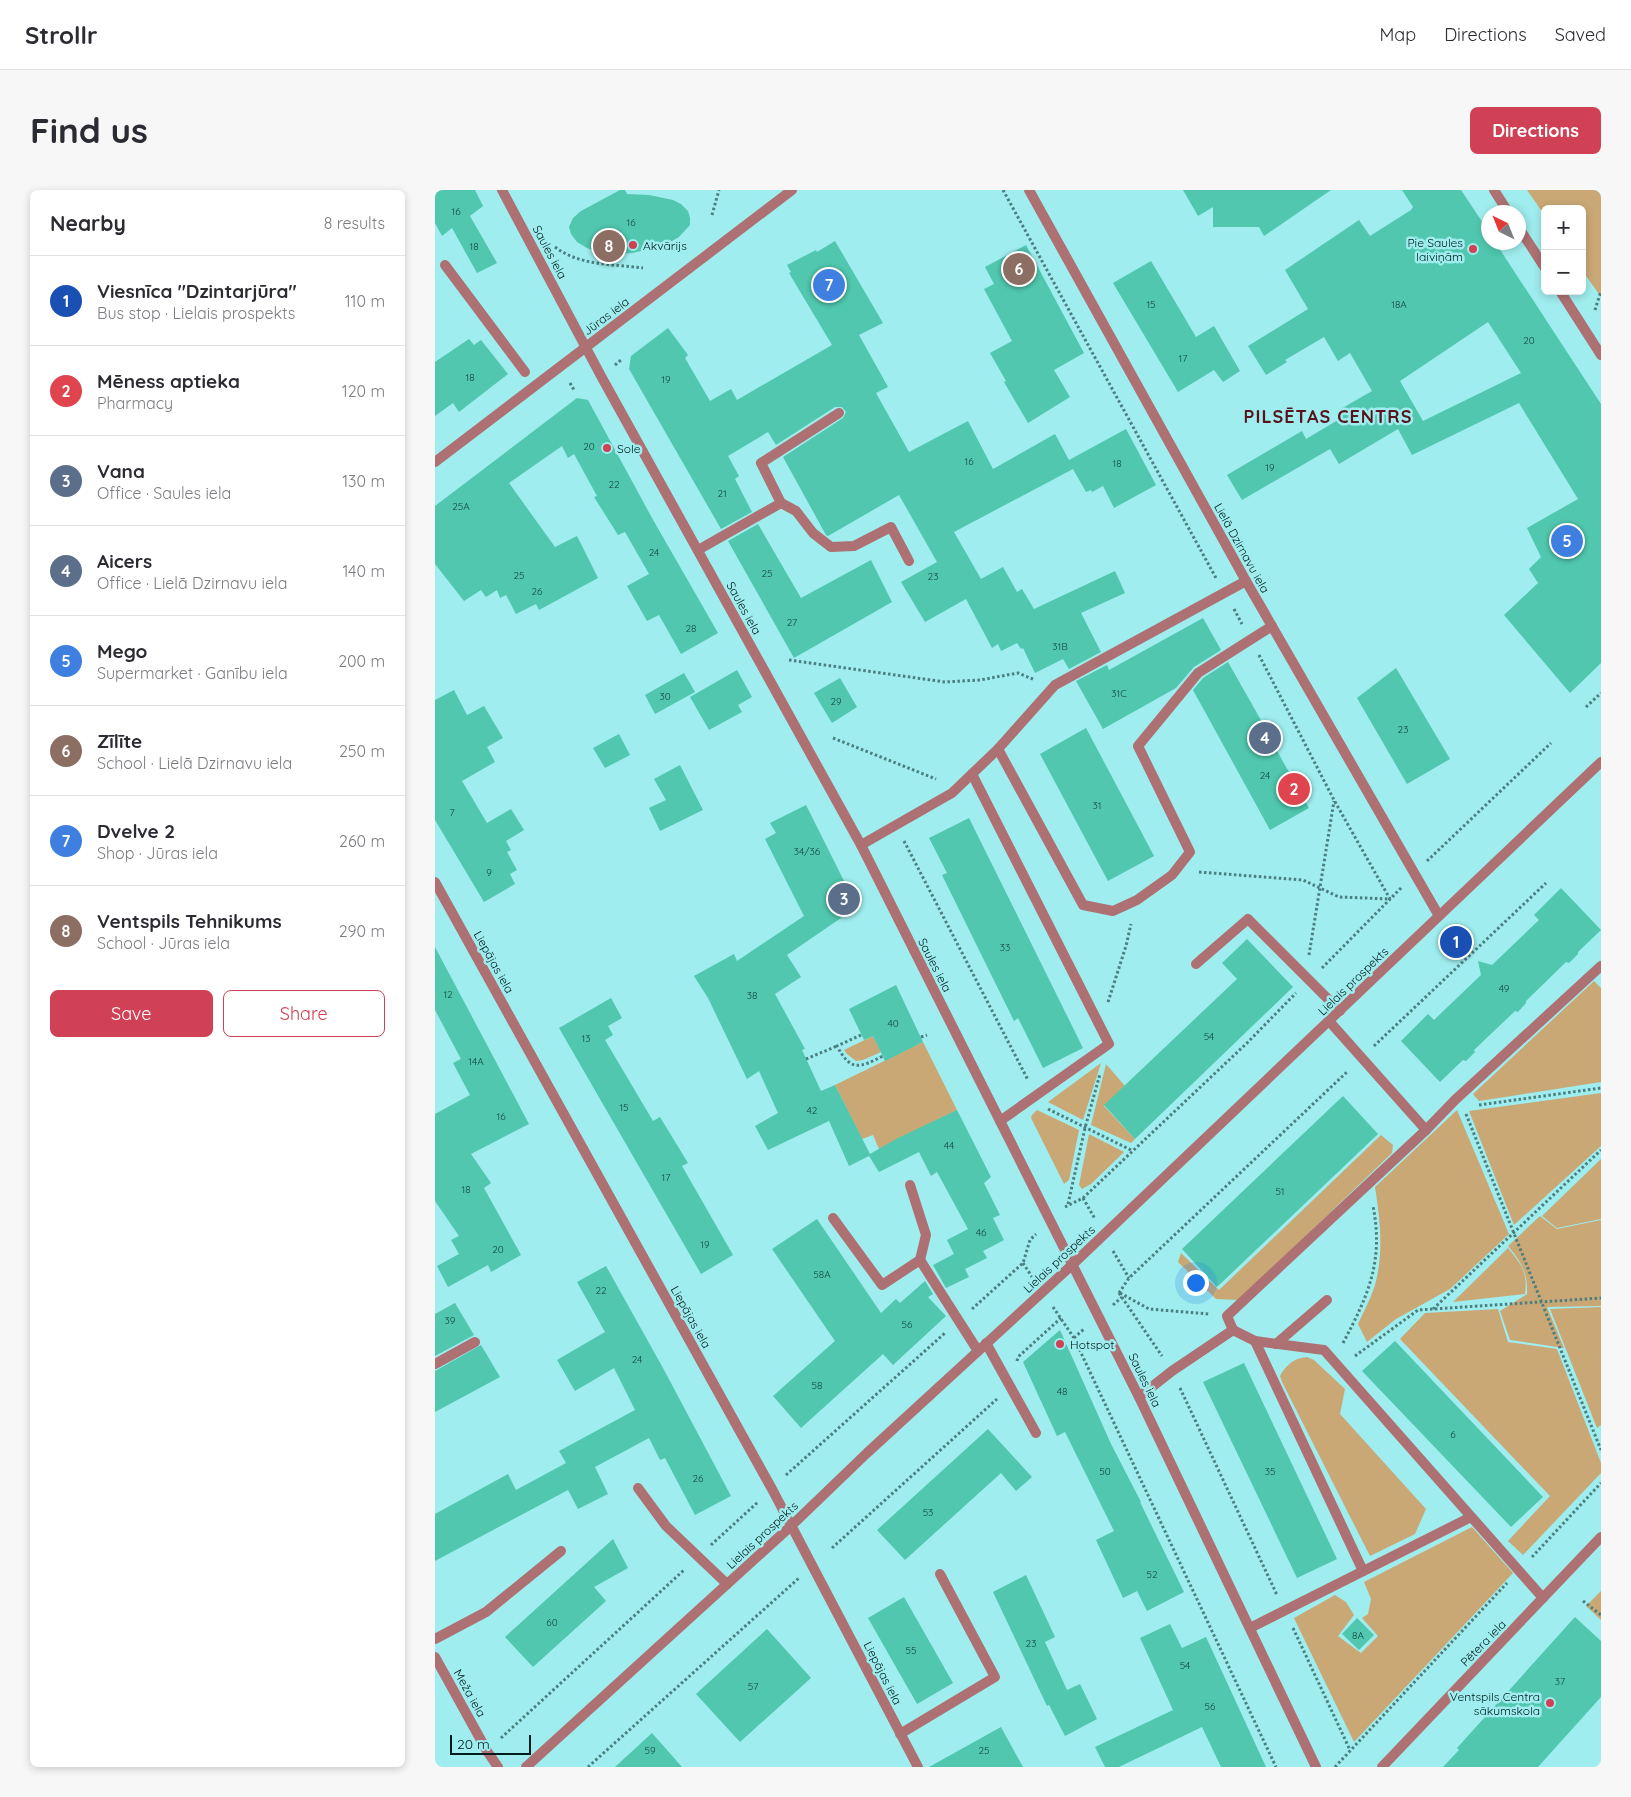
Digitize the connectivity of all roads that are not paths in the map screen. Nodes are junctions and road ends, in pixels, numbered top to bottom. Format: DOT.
graph roads {
  1 [pos="502,190"];
  2 [pos="792,190"];
  3 [pos="1029,190"];
  4 [pos="1494,190"];
  5 [pos="1504,205"];
  6 [pos="1526,239"];
  7 [pos="1541,262"];
  8 [pos="445,265"];
  9 [pos="1563,295"];
  10 [pos="586,346"];
  11 [pos="1601,355"];
  12 [pos="525,372"];
  13 [pos="839,413"];
  14 [pos="435,462"];
  15 [pos="781,503"];
  16 [pos="698,550"];
  17 [pos="909,561"];
  18 [pos="1247,581"];
  19 [pos="1272,626"];
  20 [pos="998,749"];
  21 [pos="1601,762"];
  22 [pos="972,774"];
  23 [pos="861,845"];
  24 [pos="435,882"];
  25 [pos="1439,916"];
  26 [pos="1196,964"];
  27 [pos="1601,966"];
  28 [pos="1340,1011"];
  29 [pos="1329,1021"];
  30 [pos="1000,1121"];
  31 [pos="1426,1130"];
  32 [pos="910,1185"];
  33 [pos="833,1218"];
  34 [pos="920,1260"];
  35 [pos="1073,1264"];
  36 [pos="1327,1300"];
  37 [pos="1233,1330"];
  38 [pos="1255,1341"];
  39 [pos="475,1342"];
  40 [pos="987,1343"];
  41 [pos="1276,1344"];
  42 [pos="978,1351"];
  43 [pos="435,1364"];
  44 [pos="1139,1397"];
  45 [pos="1036,1433"];
  46 [pos="638,1488"];
  47 [pos="1471,1518"];
  48 [pos="791,1526"];
  49 [pos="1601,1537"];
  50 [pos="561,1550"];
  51 [pos="1363,1571"];
  52 [pos="940,1574"];
  53 [pos="727,1584"];
  54 [pos="1543,1598"];
  55 [pos="1250,1628"];
  56 [pos="435,1638"];
  57 [pos="435,1657"];
  58 [pos="900,1734"];
  59 [pos="498,1767"];
  60 [pos="526,1767"];
  61 [pos="918,1767"];
  62 [pos="1316,1767"];
  63 [pos="1382,1767"];
  1 -- 10 [label="street, Saules iela"];
  2 -- 10 [label="street, Jūras iela"];
  3 -- 18 [label="street, Lielā Dzirnavu iela"];
  4 -- 5 [label="street"];
  6 -- 7 [label="street"];
  8 -- 12 [label="street"];
  9 -- 11 [label="street"];
  10 -- 14 [label="street, Jūras iela"];
  10 -- 16 [label="street, Saules iela"];
  13 -- 15 [label="street"];
  15 -- 16 [label="street"];
  15 -- 17 [label="street"];
  16 -- 23 [label="street, Saules iela"];
  18 -- 19 [label="street, Lielā Dzirnavu iela"];
  18 -- 20 [label="street"];
  19 -- 20 [label="street"];
  19 -- 25 [label="street, Lielā Dzirnavu iela"];
  20 -- 22 [label="street"];
  21 -- 25 [label="street, Lielais prospekts"];
  22 -- 23 [label="street"];
  22 -- 30 [label="street"];
  23 -- 30 [label="street, Saules iela"];
  24 -- 48 [label="street, Liepājas iela"];
  25 -- 28 [label="street, Lielais prospekts"];
  26 -- 28 [label="street"];
  27 -- 31 [label="street"];
  28 -- 29 [label="street, Lielais prospekts"];
  29 -- 31 [label="street"];
  29 -- 35 [label="street, Lielais prospekts"];
  30 -- 35 [label="street, Saules iela"];
  31 -- 37 [label="street"];
  32 -- 34 [label="street"];
  33 -- 34 [label="street"];
  34 -- 42 [label="street"];
  35 -- 40 [label="street, Lielais prospekts"];
  35 -- 44 [label="street, Saules iela"];
  36 -- 41 [label="street"];
  37 -- 38 [label="street"];
  37 -- 44 [label="street"];
  38 -- 41 [label="street"];
  38 -- 51 [label="street"];
  39 -- 43 [label="street"];
  40 -- 42 [label="street, Lielais prospekts"];
  40 -- 45 [label="street"];
  41 -- 47 [label="street"];
  42 -- 48 [label="street, Lielais prospekts"];
  44 -- 55 [label="street, Saules iela"];
  46 -- 53 [label="street"];
  47 -- 51 [label="street"];
  47 -- 54 [label="street"];
  48 -- 53 [label="street, Lielais prospekts"];
  48 -- 58 [label="street, Liepājas iela"];
  49 -- 54 [label="street, Pētera iela"];
  50 -- 56 [label="street"];
  51 -- 55 [label="street"];
  52 -- 58 [label="street"];
  53 -- 60 [label="street, Lielais prospekts"];
  54 -- 63 [label="street, Pētera iela"];
  55 -- 62 [label="street, Saules iela"];
  57 -- 59 [label="street, Meža iela"];
  58 -- 61 [label="street, Liepājas iela"];
}
